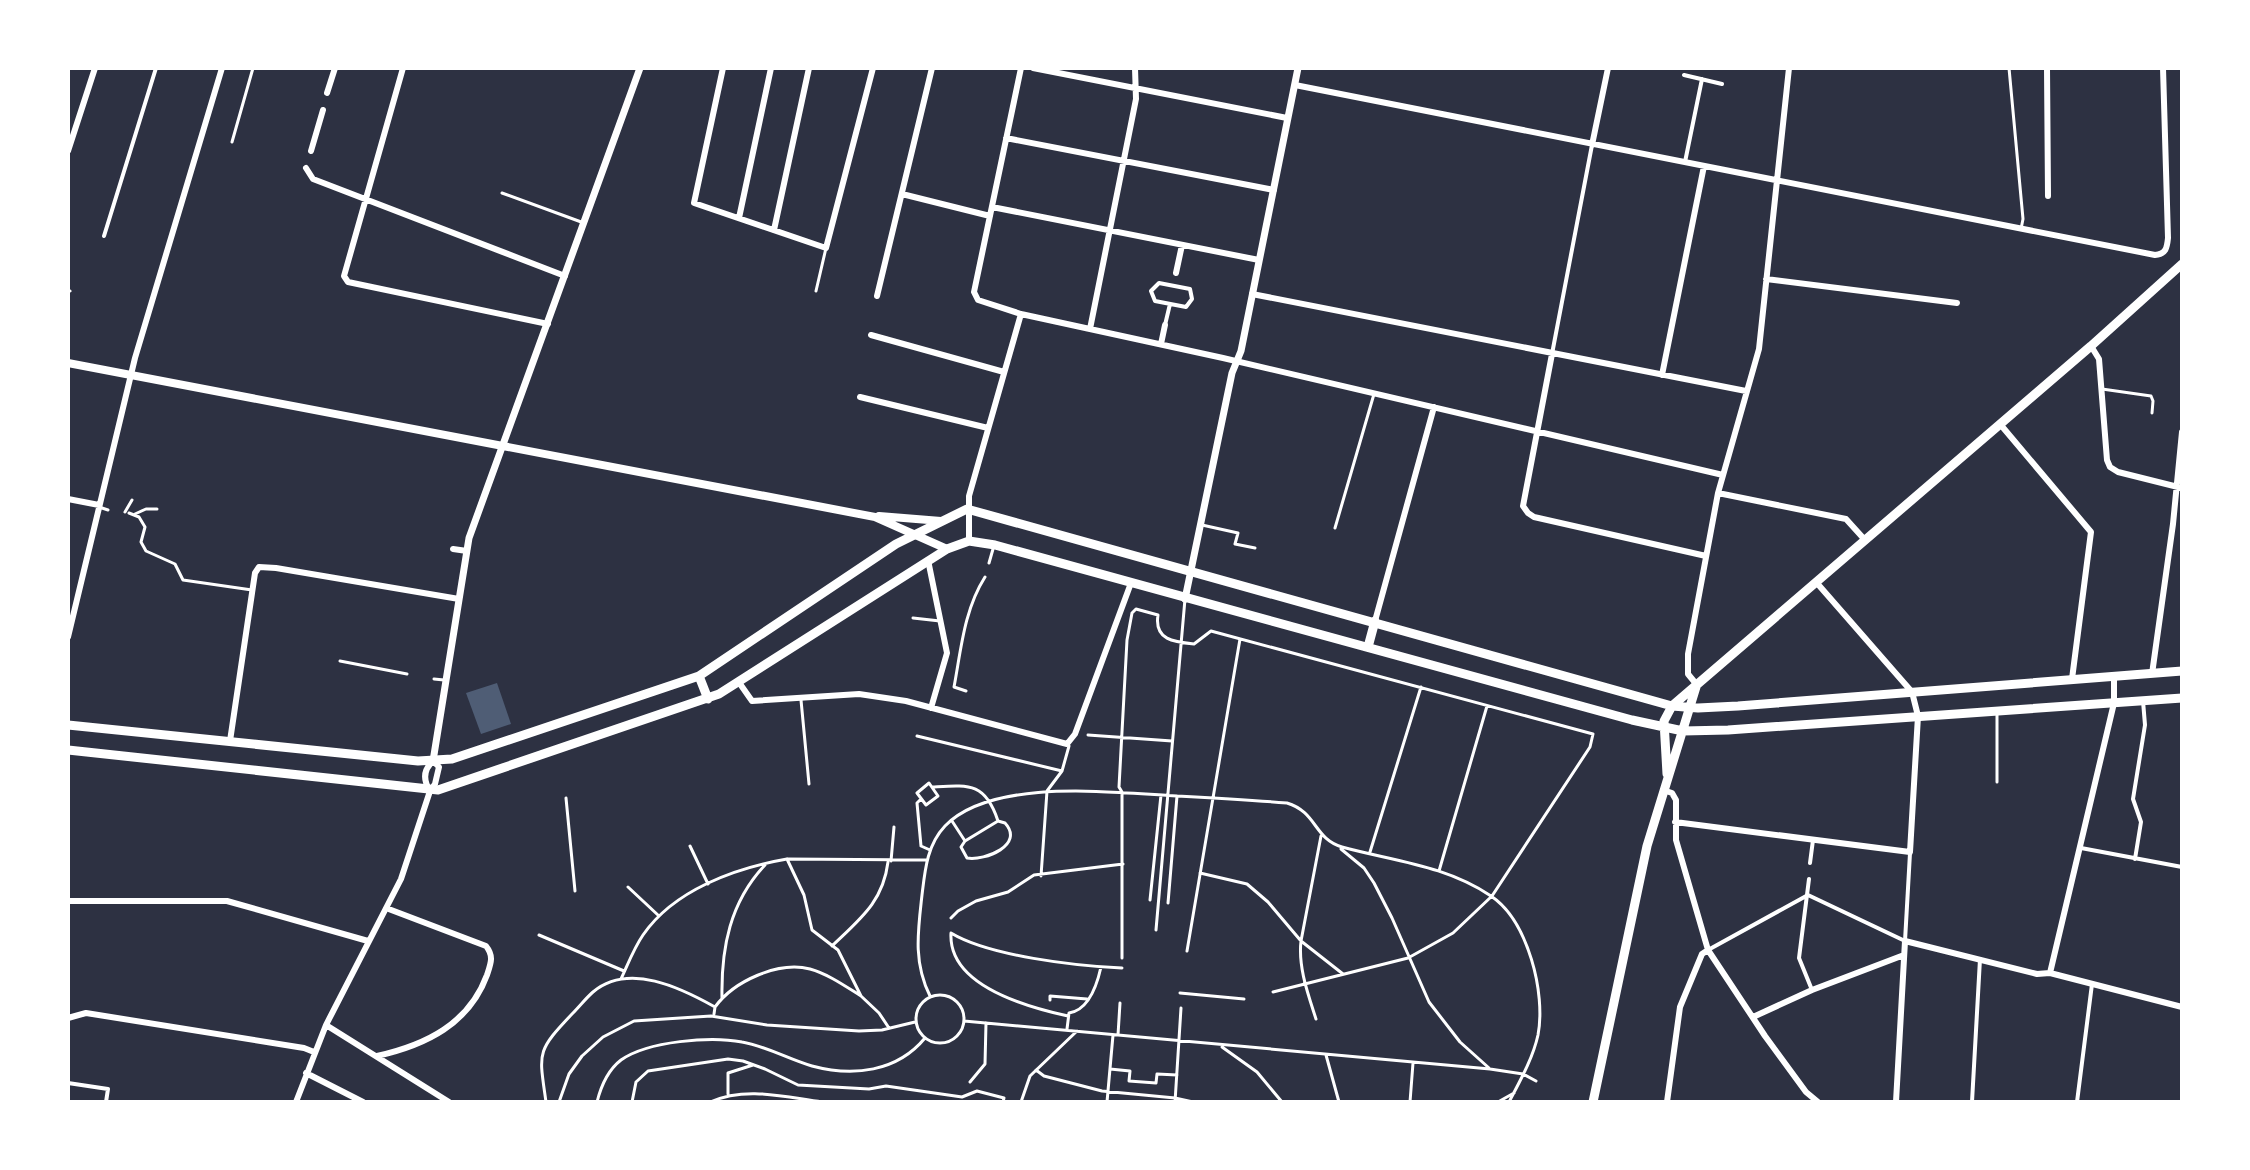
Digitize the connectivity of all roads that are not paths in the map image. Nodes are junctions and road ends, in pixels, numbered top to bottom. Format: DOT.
graph roads {
  1 [pos="95,68"];
  2 [pos="156,68"];
  3 [pos="222,68"];
  4 [pos="253,68"];
  5 [pos="335,68"];
  6 [pos="403,68"];
  7 [pos="640,68"];
  8 [pos="723,68"];
  9 [pos="771,68"];
  10 [pos="809,68"];
  11 [pos="873,68"];
  12 [pos="932,68"];
  13 [pos="1021,68"];
  14 [pos="1033,68"];
  15 [pos="1135,68"];
  16 [pos="1298,68"];
  17 [pos="1608,68"];
  18 [pos="1789,68"];
  19 [pos="2009,68"];
  20 [pos="2047,68"];
  21 [pos="2163,68"];
  22 [pos="1684,75"];
  23 [pos="1702,79"];
  24 [pos="1722,84"];
  25 [pos="1295,85"];
  26 [pos="1137,88"];
  27 [pos="327,93"];
  28 [pos="323,110"];
  29 [pos="1287,118"];
  30 [pos="1006,138"];
  31 [pos="232,142"];
  32 [pos="1592,145"];
  33 [pos="68,151"];
  34 [pos="311,151"];
  35 [pos="1124,160"];
  36 [pos="1685,162"];
  37 [pos="1704,166"];
  38 [pos="306,168"];
  39 [pos="1776,179"];
  40 [pos="1274,190"];
  41 [pos="502,193"];
  42 [pos="902,194"];
  43 [pos="2048,196"];
  44 [pos="365,199"];
  45 [pos="992,207"];
  46 [pos="990,216"];
  47 [pos="739,218"];
  48 [pos="584,223"];
  49 [pos="2021,229"];
  50 [pos="774,230"];
  51 [pos="1110,230"];
  52 [pos="104,236"];
  53 [pos="1182,245"];
  54 [pos="826,248"];
  55 [pos="1259,260"];
  56 [pos="2182,264"];
  57 [pos="1176,273"];
  58 [pos="565,276"];
  59 [pos="1766,279"];
  60 [pos="1173,286"];
  61 [pos="816,291"];
  62 [pos="1252,294"];
  63 [pos="877,296"];
  64 [pos="1957,303"];
  65 [pos="1170,304"];
  66 [pos="1021,314"];
  67 [pos="548,324"];
  68 [pos="1165,325"];
  69 [pos="1090,329"];
  70 [pos="871,335"];
  71 [pos="1161,344"];
  72 [pos="2091,346"];
  73 [pos="1552,354"];
  74 [pos="1237,362"];
  75 [pos="68,363"];
  76 [pos="1004,372"];
  77 [pos="130,375"];
  78 [pos="1662,375"];
  79 [pos="2102,389"];
  80 [pos="1746,391"];
  81 [pos="1374,394"];
  82 [pos="860,397"];
  83 [pos="1434,407"];
  84 [pos="2152,413"];
  85 [pos="2000,424"];
  86 [pos="988,428"];
  87 [pos="1537,431"];
  88 [pos="2182,432"];
  89 [pos="503,446"];
  90 [pos="1723,475"];
  91 [pos="2179,487"];
  92 [pos="1718,493"];
  93 [pos="68,499"];
  94 [pos="132,500"];
  95 [pos="99,506"];
  96 [pos="157,509"];
  97 [pos="967,509"];
  98 [pos="108,510"];
  99 [pos="135,514"];
  100 [pos="875,517"];
  101 [pos="941,522"];
  102 [pos="1202,525"];
  103 [pos="1335,528"];
  104 [pos="919,535"];
  105 [pos="1865,540"];
  106 [pos="969,541"];
  107 [pos="995,545"];
  108 [pos="1255,548"];
  109 [pos="453,549"];
  110 [pos="947,549"];
  111 [pos="467,551"];
  112 [pos="1706,556"];
  113 [pos="928,560"];
  114 [pos="989,563"];
  115 [pos="1192,572"];
  116 [pos="985,577"];
  117 [pos="1816,582"];
  118 [pos="1131,583"];
  119 [pos="252,590"];
  120 [pos="459,599"];
  121 [pos="1185,602"];
  122 [pos="913,618"];
  123 [pos="940,621"];
  124 [pos="1375,621"];
  125 [pos="68,637"];
  126 [pos="1240,639"];
  127 [pos="1182,643"];
  128 [pos="1368,647"];
  129 [pos="340,661"];
  130 [pos="2182,671"];
  131 [pos="407,674"];
  132 [pos="2152,674"];
  133 [pos="699,676"];
  134 [pos="2114,676"];
  135 [pos="434,679"];
  136 [pos="2072,679"];
  137 [pos="448,680"];
  138 [pos="738,681"];
  139 [pos="1697,685"];
  140 [pos="1421,687"];
  141 [pos="966,691"];
  142 [pos="1912,692"];
  143 [pos="801,698"];
  144 [pos="2182,698"];
  145 [pos="708,699"];
  146 [pos="2143,701"];
  147 [pos="2114,703"];
  148 [pos="1487,706"];
  149 [pos="1672,706"];
  150 [pos="1691,707"];
  151 [pos="931,708"];
  152 [pos="1997,711"];
  153 [pos="1918,716"];
  154 [pos="68,725"];
  155 [pos="1664,728"];
  156 [pos="1683,731"];
  157 [pos="1088,735"];
  158 [pos="917,736"];
  159 [pos="1124,737"];
  160 [pos="230,741"];
  161 [pos="1173,741"];
  162 [pos="1069,743"];
  163 [pos="68,750"];
  164 [pos="433,761"];
  165 [pos="1062,771"];
  166 [pos="1667,774"];
  167 [pos="1997,782"];
  168 [pos="809,784"];
  169 [pos="932,787"];
  170 [pos="1663,790"];
  171 [pos="430,791"];
  172 [pos="1047,791"];
  173 [pos="1122,792"];
  174 [pos="1161,795"];
  175 [pos="1169,796"];
  176 [pos="1177,796"];
  177 [pos="1213,797"];
  178 [pos="566,798"];
  179 [pos="921,799"];
  180 [pos="991,802"];
  181 [pos="952,821"];
  182 [pos="998,821"];
  183 [pos="1675,822"];
  184 [pos="894,827"];
  185 [pos="1321,836"];
  186 [pos="1813,840"];
  187 [pos="965,841"];
  188 [pos="690,846"];
  189 [pos="1339,846"];
  190 [pos="2081,848"];
  191 [pos="930,850"];
  192 [pos="1370,852"];
  193 [pos="1910,852"];
  194 [pos="787,859"];
  195 [pos="2135,859"];
  196 [pos="927,860"];
  197 [pos="890,861"];
  198 [pos="768,862"];
  199 [pos="1810,863"];
  200 [pos="1123,864"];
  201 [pos="2182,867"];
  202 [pos="1439,871"];
  203 [pos="1200,873"];
  204 [pos="1041,876"];
  205 [pos="1809,879"];
  206 [pos="708,884"];
  207 [pos="628,887"];
  208 [pos="575,891"];
  209 [pos="1808,895"];
  210 [pos="1492,896"];
  211 [pos="1150,900"];
  212 [pos="68,901"];
  213 [pos="1168,903"];
  214 [pos="386,908"];
  215 [pos="659,916"];
  216 [pos="951,918"];
  217 [pos="1156,930"];
  218 [pos="539,935"];
  219 [pos="368,941"];
  220 [pos="1301,941"];
  221 [pos="1905,941"];
  222 [pos="832,946"];
  223 [pos="1708,950"];
  224 [pos="1187,951"];
  225 [pos="1904,955"];
  226 [pos="1122,958"];
  227 [pos="1408,958"];
  228 [pos="1980,959"];
  229 [pos="1101,967"];
  230 [pos="1122,968"];
  231 [pos="625,971"];
  232 [pos="2050,973"];
  233 [pos="1343,974"];
  234 [pos="621,979"];
  235 [pos="1305,984"];
  236 [pos="2092,984"];
  237 [pos="1812,990"];
  238 [pos="1273,992"];
  239 [pos="1180,993"];
  240 [pos="861,996"];
  241 [pos="930,996"];
  242 [pos="722,998"];
  243 [pos="1087,999"];
  244 [pos="1244,999"];
  245 [pos="1050,1000"];
  246 [pos="1120,1003"];
  247 [pos="715,1007"];
  248 [pos="2182,1007"];
  249 [pos="1181,1008"];
  250 [pos="714,1016"];
  251 [pos="1068,1016"];
  252 [pos="1753,1017"];
  253 [pos="68,1018"];
  254 [pos="1316,1019"];
  255 [pos="964,1021"];
  256 [pos="915,1022"];
  257 [pos="986,1023"];
  258 [pos="326,1025"];
  259 [pos="889,1028"];
  260 [pos="1067,1029"];
  261 [pos="1078,1030"];
  262 [pos="1116,1035"];
  263 [pos="925,1038"];
  264 [pos="1180,1041"];
  265 [pos="1218,1045"];
  266 [pos="314,1052"];
  267 [pos="1326,1054"];
  268 [pos="377,1056"];
  269 [pos="1413,1063"];
  270 [pos="753,1065"];
  271 [pos="1110,1069"];
  272 [pos="1490,1069"];
  273 [pos="1036,1070"];
  274 [pos="306,1073"];
  275 [pos="1523,1074"];
  276 [pos="1177,1075"];
  277 [pos="1536,1081"];
  278 [pos="970,1082"];
  279 [pos="68,1083"];
  280 [pos="1108,1091"];
  281 [pos="1514,1093"];
  282 [pos="728,1094"];
  283 [pos="1175,1100"];
  284 [pos="106,1102"];
  285 [pos="296,1102"];
  286 [pos="363,1102"];
  287 [pos="449,1102"];
  288 [pos="546,1102"];
  289 [pos="559,1102"];
  290 [pos="597,1102"];
  291 [pos="632,1102"];
  292 [pos="710,1102"];
  293 [pos="822,1102"];
  294 [pos="1003,1102"];
  295 [pos="1021,1102"];
  296 [pos="1107,1102"];
  297 [pos="1193,1102"];
  298 [pos="1282,1102"];
  299 [pos="1339,1102"];
  300 [pos="1410,1102"];
  301 [pos="1498,1102"];
  302 [pos="1509,1102"];
  303 [pos="1593,1102"];
  304 [pos="1667,1102"];
  305 [pos="1818,1102"];
  306 [pos="1896,1102"];
  307 [pos="1972,1102"];
  308 [pos="2077,1102"];
  1 -- 33 [label="street"];
  2 -- 52 [label="street"];
  3 -- 77 [label="street"];
  4 -- 31 [label="lane"];
  5 -- 27 [label="street"];
  6 -- 44 [label="street"];
  7 -- 48 [label="street"];
  8 -- 47 [label="street"];
  9 -- 47 [label="street"];
  10 -- 50 [label="street"];
  11 -- 54 [label="street"];
  12 -- 42 [label="street"];
  13 -- 30 [label="street"];
  14 -- 26 [label="street"];
  15 -- 26 [label="street"];
  16 -- 25 [label="street"];
  17 -- 32 [label="street"];
  18 -- 39 [label="street"];
  19 -- 49 [label="lane"];
  20 -- 43 [label="street"];
  21 -- 49 [label="street"];
  22 -- 23 [label="street"];
  23 -- 24 [label="street"];
  23 -- 36 [label="street"];
  25 -- 29 [label="street"];
  25 -- 32 [label="street"];
  26 -- 29 [label="street"];
  26 -- 35 [label="street"];
  28 -- 34 [label="street"];
  29 -- 40 [label="street"];
  30 -- 35 [label="street"];
  30 -- 45 [label="street"];
  32 -- 36 [label="street"];
  32 -- 73 [label="street"];
  35 -- 40 [label="street"];
  35 -- 51 [label="street"];
  36 -- 37 [label="street"];
  37 -- 39 [label="street"];
  37 -- 78 [label="street"];
  38 -- 44 [label="street"];
  39 -- 49 [label="street"];
  39 -- 59 [label="street"];
  40 -- 55 [label="street"];
  41 -- 48 [label="lane"];
  42 -- 46 [label="street"];
  42 -- 63 [label="street"];
  44 -- 58 [label="street"];
  44 -- 67 [label="street"];
  45 -- 46 [label="street"];
  45 -- 51 [label="street"];
  46 -- 66 [label="street"];
  47 -- 50 [label="street"];
  48 -- 58 [label="street"];
  50 -- 54 [label="street"];
  51 -- 53 [label="street"];
  51 -- 69 [label="street"];
  53 -- 55 [label="street"];
  53 -- 57 [label="street"];
  54 -- 61 [label="lane"];
  55 -- 62 [label="street"];
  56 -- 72 [label="main road"];
  57 -- 60 [label="street"];
  58 -- 67 [label="street"];
  59 -- 64 [label="street"];
  59 -- 80 [label="street"];
  60 -- 65 [label="street"];
  60 -- 65 [label="street"];
  62 -- 73 [label="street"];
  62 -- 74 [label="street"];
  65 -- 68 [label="street"];
  66 -- 69 [label="street"];
  66 -- 76 [label="street"];
  67 -- 89 [label="street"];
  68 -- 71 [label="street"];
  69 -- 71 [label="street"];
  70 -- 76 [label="street"];
  71 -- 74 [label="street"];
  72 -- 79 [label="street"];
  72 -- 85 [label="main road"];
  73 -- 78 [label="street"];
  73 -- 87 [label="street"];
  74 -- 81 [label="street"];
  74 -- 102 [label="street"];
  75 -- 77 [label="main road"];
  76 -- 86 [label="street"];
  77 -- 89 [label="main road"];
  77 -- 95 [label="street"];
  78 -- 80 [label="street"];
  79 -- 84 [label="lane"];
  79 -- 91 [label="street"];
  80 -- 90 [label="street"];
  81 -- 83 [label="street"];
  81 -- 103 [label="lane"];
  82 -- 86 [label="street"];
  83 -- 87 [label="street"];
  83 -- 124 [label="street"];
  85 -- 105 [label="main road"];
  85 -- 136 [label="street"];
  86 -- 97 [label="street"];
  87 -- 90 [label="street"];
  87 -- 112 [label="street"];
  88 -- 91 [label="street"];
  89 -- 100 [label="main road"];
  89 -- 111 [label="street"];
  90 -- 92 [label="street"];
  91 -- 132 [label="street"];
  92 -- 105 [label="street"];
  92 -- 112 [label="street"];
  93 -- 95 [label="street"];
  94 -- 99 [label="lane"];
  95 -- 98 [label="lane"];
  95 -- 125 [label="street"];
  96 -- 99 [label="lane"];
  97 -- 101 [label="main road"];
  97 -- 106 [label="street"];
  97 -- 115 [label="main road"];
  99 -- 119 [label="lane"];
  100 -- 101 [label="main road"];
  100 -- 104 [label="main road"];
  101 -- 104 [label="main road"];
  102 -- 108 [label="lane"];
  102 -- 115 [label="street"];
  104 -- 110 [label="main road"];
  104 -- 133 [label="main road"];
  105 -- 117 [label="main road"];
  106 -- 107 [label="main road"];
  106 -- 110 [label="main road"];
  107 -- 114 [label="lane"];
  107 -- 118 [label="main road"];
  109 -- 111 [label="street"];
  110 -- 113 [label="main road"];
  111 -- 120 [label="street"];
  112 -- 139 [label="street"];
  113 -- 123 [label="street"];
  113 -- 138 [label="main road"];
  115 -- 121 [label="street"];
  115 -- 124 [label="main road"];
  116 -- 141 [label="lane"];
  117 -- 139 [label="main road"];
  117 -- 142 [label="street"];
  118 -- 121 [label="main road"];
  118 -- 162 [label="street"];
  119 -- 120 [label="street"];
  119 -- 160 [label="street"];
  120 -- 137 [label="street"];
  121 -- 127 [label="lane"];
  121 -- 128 [label="main road"];
  122 -- 123 [label="lane"];
  123 -- 151 [label="street"];
  124 -- 128 [label="main road"];
  124 -- 149 [label="main road"];
  126 -- 127 [label="lane"];
  126 -- 140 [label="lane"];
  126 -- 177 [label="lane"];
  127 -- 159 [label="lane"];
  127 -- 161 [label="lane"];
  128 -- 155 [label="main road"];
  129 -- 131 [label="lane"];
  130 -- 132 [label="main road"];
  132 -- 134 [label="main road"];
  133 -- 145 [label="main road"];
  133 -- 164 [label="main road"];
  134 -- 136 [label="main road"];
  134 -- 147 [label="street"];
  135 -- 137 [label="lane"];
  136 -- 142 [label="main road"];
  137 -- 164 [label="street"];
  138 -- 143 [label="street"];
  138 -- 145 [label="main road"];
  139 -- 149 [label="main road"];
  139 -- 150 [label="main road"];
  140 -- 148 [label="lane"];
  140 -- 192 [label="lane"];
  142 -- 150 [label="main road"];
  142 -- 153 [label="street"];
  143 -- 151 [label="street"];
  143 -- 168 [label="lane"];
  144 -- 146 [label="main road"];
  145 -- 171 [label="main road"];
  146 -- 147 [label="main road"];
  146 -- 195 [label="street"];
  147 -- 152 [label="main road"];
  147 -- 232 [label="street"];
  148 -- 202 [label="lane"];
  148 -- 210 [label="lane"];
  149 -- 150 [label="main road"];
  149 -- 155 [label="main road"];
  150 -- 156 [label="main road"];
  151 -- 162 [label="street"];
  152 -- 153 [label="main road"];
  152 -- 167 [label="lane"];
  153 -- 156 [label="main road"];
  153 -- 193 [label="street"];
  154 -- 160 [label="main road"];
  155 -- 156 [label="main road"];
  155 -- 166 [label="main road"];
  156 -- 166 [label="main road"];
  157 -- 159 [label="lane"];
  158 -- 165 [label="lane"];
  159 -- 161 [label="lane"];
  159 -- 173 [label="lane"];
  160 -- 164 [label="main road"];
  161 -- 175 [label="lane"];
  162 -- 165 [label="lane"];
  163 -- 171 [label="main road"];
  164 -- 171 [label="street"];
  164 -- 171 [label="street"];
  165 -- 172 [label="lane"];
  166 -- 170 [label="main road"];
  169 -- 179 [label="lane"];
  169 -- 179 [label="lane"];
  169 -- 180 [label="lane"];
  170 -- 183 [label="street"];
  170 -- 303 [label="main road"];
  171 -- 214 [label="street"];
  172 -- 173 [label="lane"];
  172 -- 180 [label="lane"];
  172 -- 204 [label="lane"];
  173 -- 174 [label="lane"];
  173 -- 200 [label="lane"];
  174 -- 175 [label="lane"];
  174 -- 211 [label="lane"];
  175 -- 176 [label="lane"];
  175 -- 217 [label="lane"];
  176 -- 177 [label="lane"];
  176 -- 213 [label="lane"];
  177 -- 185 [label="lane"];
  177 -- 203 [label="lane"];
  178 -- 208 [label="lane"];
  179 -- 191 [label="lane"];
  180 -- 181 [label="lane"];
  180 -- 182 [label="lane"];
  181 -- 187 [label="lane"];
  181 -- 191 [label="lane"];
  182 -- 187 [label="lane"];
  182 -- 187 [label="lane"];
  183 -- 186 [label="street"];
  183 -- 223 [label="street"];
  184 -- 197 [label="lane"];
  185 -- 189 [label="lane"];
  185 -- 220 [label="lane"];
  186 -- 193 [label="street"];
  186 -- 199 [label="street"];
  188 -- 206 [label="lane"];
  189 -- 192 [label="lane"];
  189 -- 227 [label="lane"];
  190 -- 195 [label="street"];
  191 -- 196 [label="lane"];
  192 -- 202 [label="lane"];
  193 -- 221 [label="street"];
  194 -- 197 [label="lane"];
  194 -- 198 [label="lane"];
  194 -- 222 [label="lane"];
  195 -- 201 [label="street"];
  196 -- 197 [label="lane"];
  196 -- 241 [label="lane"];
  197 -- 222 [label="lane"];
  198 -- 206 [label="lane"];
  198 -- 242 [label="lane"];
  200 -- 204 [label="lane"];
  200 -- 226 [label="lane"];
  202 -- 210 [label="lane"];
  203 -- 220 [label="lane"];
  203 -- 224 [label="lane"];
  204 -- 216 [label="lane"];
  205 -- 209 [label="street"];
  206 -- 215 [label="lane"];
  207 -- 215 [label="lane"];
  209 -- 221 [label="street"];
  209 -- 223 [label="street"];
  209 -- 237 [label="street"];
  210 -- 227 [label="lane"];
  210 -- 275 [label="lane"];
  212 -- 219 [label="street"];
  214 -- 219 [label="street"];
  214 -- 268 [label="street"];
  215 -- 231 [label="lane"];
  218 -- 231 [label="lane"];
  219 -- 258 [label="street"];
  220 -- 233 [label="lane"];
  220 -- 235 [label="lane"];
  221 -- 225 [label="street"];
  221 -- 228 [label="street"];
  222 -- 240 [label="lane"];
  223 -- 252 [label="street"];
  223 -- 304 [label="street"];
  225 -- 237 [label="street"];
  225 -- 306 [label="street"];
  227 -- 233 [label="lane"];
  227 -- 272 [label="lane"];
  228 -- 232 [label="street"];
  228 -- 307 [label="street"];
  229 -- 230 [label="lane"];
  229 -- 243 [label="lane"];
  229 -- 251 [label="lane"];
  231 -- 234 [label="lane"];
  232 -- 236 [label="street"];
  233 -- 235 [label="lane"];
  234 -- 247 [label="lane"];
  234 -- 288 [label="lane"];
  235 -- 238 [label="lane"];
  235 -- 254 [label="lane"];
  236 -- 248 [label="street"];
  236 -- 308 [label="street"];
  237 -- 252 [label="street"];
  239 -- 244 [label="lane"];
  240 -- 242 [label="lane"];
  240 -- 259 [label="lane"];
  241 -- 255 [label="lane"];
  241 -- 256 [label="lane"];
  242 -- 247 [label="lane"];
  243 -- 245 [label="lane"];
  243 -- 251 [label="lane"];
  246 -- 262 [label="lane"];
  247 -- 250 [label="lane"];
  249 -- 264 [label="lane"];
  250 -- 259 [label="lane"];
  250 -- 289 [label="lane"];
  251 -- 260 [label="lane"];
  252 -- 305 [label="street"];
  253 -- 266 [label="street"];
  255 -- 257 [label="lane"];
  255 -- 263 [label="lane"];
  256 -- 259 [label="lane"];
  256 -- 263 [label="lane"];
  257 -- 260 [label="lane"];
  257 -- 278 [label="lane"];
  258 -- 266 [label="street"];
  258 -- 268 [label="street"];
  260 -- 261 [label="lane"];
  261 -- 262 [label="lane"];
  261 -- 273 [label="lane"];
  262 -- 264 [label="lane"];
  262 -- 271 [label="lane"];
  263 -- 290 [label="lane"];
  264 -- 265 [label="lane"];
  264 -- 276 [label="lane"];
  265 -- 267 [label="lane"];
  265 -- 298 [label="lane"];
  266 -- 274 [label="street"];
  267 -- 269 [label="lane"];
  267 -- 299 [label="lane"];
  268 -- 287 [label="street"];
  269 -- 272 [label="lane"];
  269 -- 300 [label="lane"];
  270 -- 282 [label="lane"];
  270 -- 291 [label="lane"];
  270 -- 294 [label="lane"];
  271 -- 276 [label="lane"];
  271 -- 280 [label="lane"];
  272 -- 275 [label="lane"];
  273 -- 280 [label="lane"];
  273 -- 295 [label="lane"];
  274 -- 285 [label="street"];
  274 -- 286 [label="street"];
  275 -- 277 [label="lane"];
  275 -- 281 [label="lane"];
  276 -- 283 [label="lane"];
  279 -- 284 [label="street"];
  280 -- 283 [label="lane"];
  280 -- 296 [label="lane"];
  281 -- 301 [label="lane"];
  281 -- 302 [label="lane"];
  282 -- 292 [label="lane"];
  282 -- 293 [label="lane"];
  283 -- 297 [label="lane"];
}
